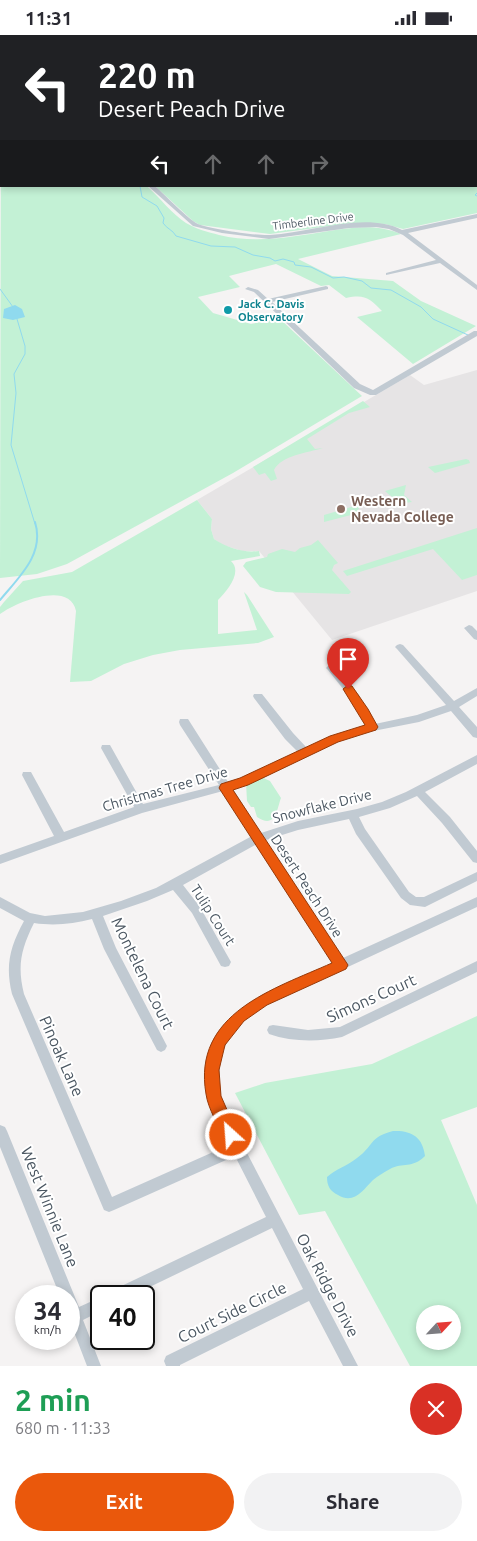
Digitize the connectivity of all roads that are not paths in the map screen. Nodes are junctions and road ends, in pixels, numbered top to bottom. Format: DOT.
graph roads {
  1 [pos="152,187"];
  2 [pos="477,216"];
  3 [pos="403,232"];
  4 [pos="440,261"];
  5 [pos="388,274"];
  6 [pos="326,288"];
  7 [pos="477,288"];
  8 [pos="248,289"];
  9 [pos="267,301"];
  10 [pos="477,333"];
  11 [pos="469,628"];
  12 [pos="477,637"];
  13 [pos="400,647"];
  14 [pos="331,668"];
  15 [pos="477,691"];
  16 [pos="258,696"];
  17 [pos="453,706"];
  18 [pos="184,722"];
  19 [pos="372,727"];
  20 [pos="477,734"];
  21 [pos="106,748"];
  22 [pos="305,752"];
  23 [pos="477,759"];
  24 [pos="28,775"];
  25 [pos="225,788"];
  26 [pos="418,791"];
  27 [pos="140,809"];
  28 [pos="353,815"];
  29 [pos="61,838"];
  30 [pos="258,839"];
  31 [pos="477,859"];
  32 [pos="0,860"];
  33 [pos="477,876"];
  34 [pos="175,884"];
  35 [pos="0,902"];
  36 [pos="477,902"];
  37 [pos="96,914"];
  38 [pos="31,918"];
  39 [pos="225,962"];
  40 [pos="341,965"];
  41 [pos="477,966"];
  42 [pos="273,1030"];
  43 [pos="161,1046"];
  44 [pos="0,1131"];
  45 [pos="237,1148"];
  46 [pos="274,1219"];
  47 [pos="63,1285"];
  48 [pos="139,1285"];
  49 [pos="312,1293"];
  50 [pos="80,1330"];
  51 [pos="94,1366"];
  52 [pos="173,1366"];
  53 [pos="351,1366"];
  1 -- 3 [label="street, Timberline Drive"];
  2 -- 3 [label="street"];
  3 -- 4 [label="street"];
  4 -- 5 [label="street"];
  4 -- 7 [label="street"];
  6 -- 9 [label="street"];
  8 -- 9 [label="street"];
  9 -- 10 [label="street"];
  11 -- 12 [label="street"];
  13 -- 17 [label="street"];
  14 -- 19 [label="street"];
  15 -- 17 [label="street, Christmas Tree Drive"];
  16 -- 22 [label="street"];
  17 -- 19 [label="street, Christmas Tree Drive"];
  17 -- 20 [label="street"];
  18 -- 25 [label="street, Desert Peach Drive"];
  19 -- 22 [label="street, Christmas Tree Drive"];
  21 -- 27 [label="street"];
  22 -- 25 [label="street, Christmas Tree Drive"];
  23 -- 26 [label="street, Snowflake Drive"];
  24 -- 29 [label="street"];
  25 -- 27 [label="street, Christmas Tree Drive"];
  25 -- 30 [label="street, Desert Peach Drive"];
  26 -- 28 [label="street, Snowflake Drive"];
  26 -- 31 [label="street"];
  27 -- 29 [label="street, Christmas Tree Drive"];
  28 -- 30 [label="street, Snowflake Drive"];
  28 -- 33 [label="street"];
  29 -- 32 [label="street, Christmas Tree Drive"];
  30 -- 34 [label="street, Snowflake Drive"];
  30 -- 40 [label="street, Desert Peach Drive"];
  34 -- 37 [label="street, Snowflake Drive"];
  34 -- 39 [label="street, Tulip Court"];
  35 -- 38 [label="street"];
  36 -- 40 [label="street, Oak Ridge Drive"];
  37 -- 38 [label="street, Snowflake Drive"];
  37 -- 43 [label="street, Montelena Court"];
  38 -- 45 [label="street, Pinoak Lane"];
  40 -- 45 [label="street, Oak Ridge Drive"];
  41 -- 42 [label="street, Simons Court"];
  44 -- 47 [label="street, West Winnie Lane"];
  45 -- 46 [label="street, Oak Ridge Drive"];
  46 -- 48 [label="street"];
  46 -- 49 [label="street, Oak Ridge Drive"];
  49 -- 52 [label="street, Court Side Circle"];
  49 -- 53 [label="street, Oak Ridge Drive"];
  50 -- 51 [label="street"];
}
